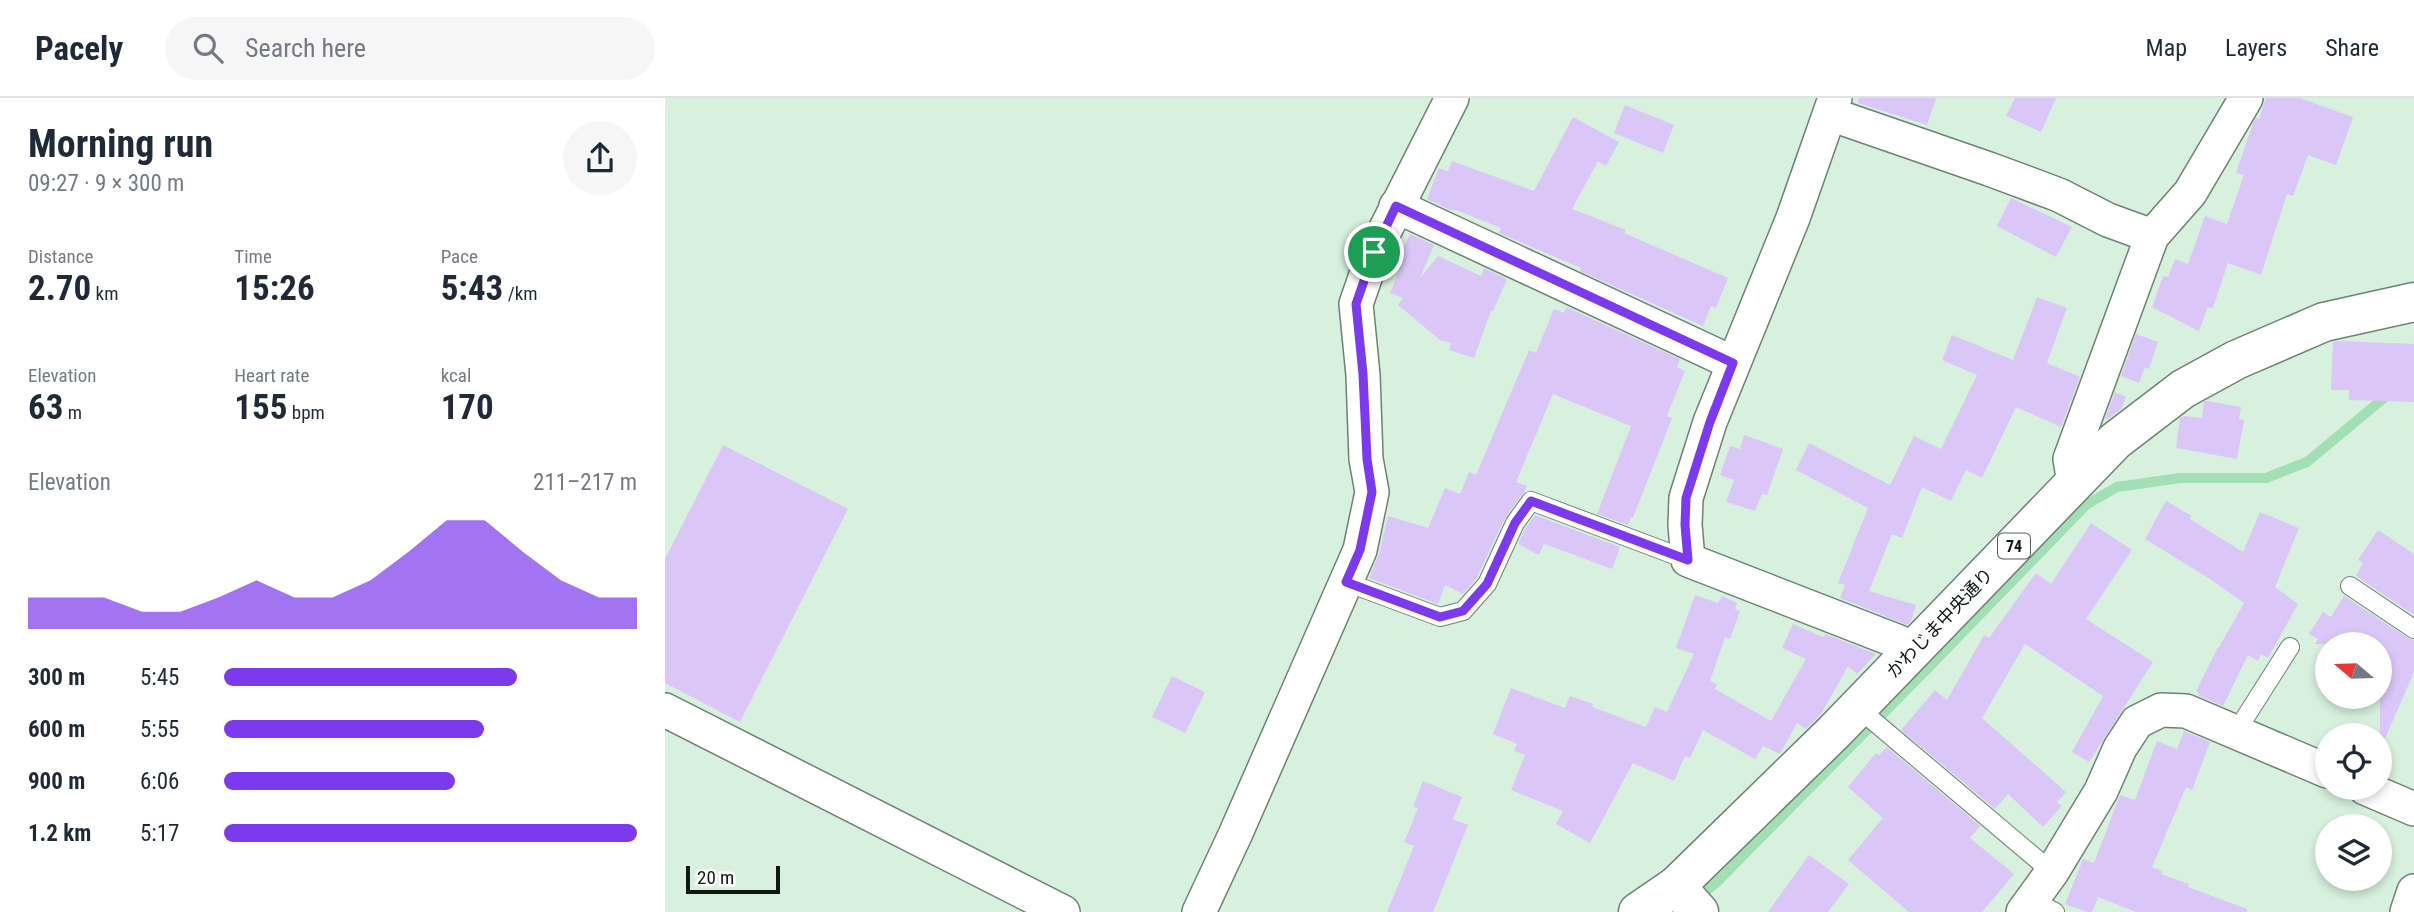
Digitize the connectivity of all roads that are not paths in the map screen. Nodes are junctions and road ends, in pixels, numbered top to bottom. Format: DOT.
graph roads {
  1 [pos="1452,98"];
  2 [pos="2246,98"];
  3 [pos="1832,106"];
  4 [pos="1396,206"];
  5 [pos="2152,236"];
  6 [pos="2414,302"];
  7 [pos="1733,363"];
  8 [pos="2074,483"];
  9 [pos="1688,560"];
  10 [pos="1346,582"];
  11 [pos="2350,586"];
  12 [pos="2414,629"];
  13 [pos="2290,647"];
  14 [pos="1911,653"];
  15 [pos="1858,708"];
  16 [pos="665,710"];
  17 [pos="2236,732"];
  18 [pos="2315,766"];
  19 [pos="2392,800"];
  20 [pos="2414,809"];
  21 [pos="2052,872"];
  22 [pos="2414,891"];
  23 [pos="1688,899"];
  24 [pos="2036,908"];
  25 [pos="1063,912"];
  26 [pos="1199,912"];
  27 [pos="1638,912"];
  28 [pos="2407,912"];
  1 -- 4 [label="street"];
  2 -- 5 [label="street"];
  3 -- 5 [label="street"];
  3 -- 7 [label="street"];
  4 -- 7 [label="street"];
  4 -- 10 [label="street"];
  5 -- 8 [label="street"];
  6 -- 8 [label="main road, かわじま中央通り / 74"];
  7 -- 9 [label="street"];
  8 -- 14 [label="main road, かわじま中央通り / 74"];
  9 -- 10 [label="lane"];
  9 -- 14 [label="street"];
  10 -- 26 [label="street"];
  11 -- 12 [label="lane"];
  13 -- 17 [label="lane"];
  14 -- 15 [label="main road, かわじま中央通り / 74"];
  15 -- 21 [label="lane"];
  15 -- 23 [label="main road, かわじま中央通り / 74"];
  16 -- 25 [label="street"];
  17 -- 18 [label="street"];
  17 -- 21 [label="street"];
  19 -- 20 [label="street"];
  21 -- 24 [label="street"];
  22 -- 28 [label="street"];
  23 -- 27 [label="main road, かわじま中央通り"];
}
